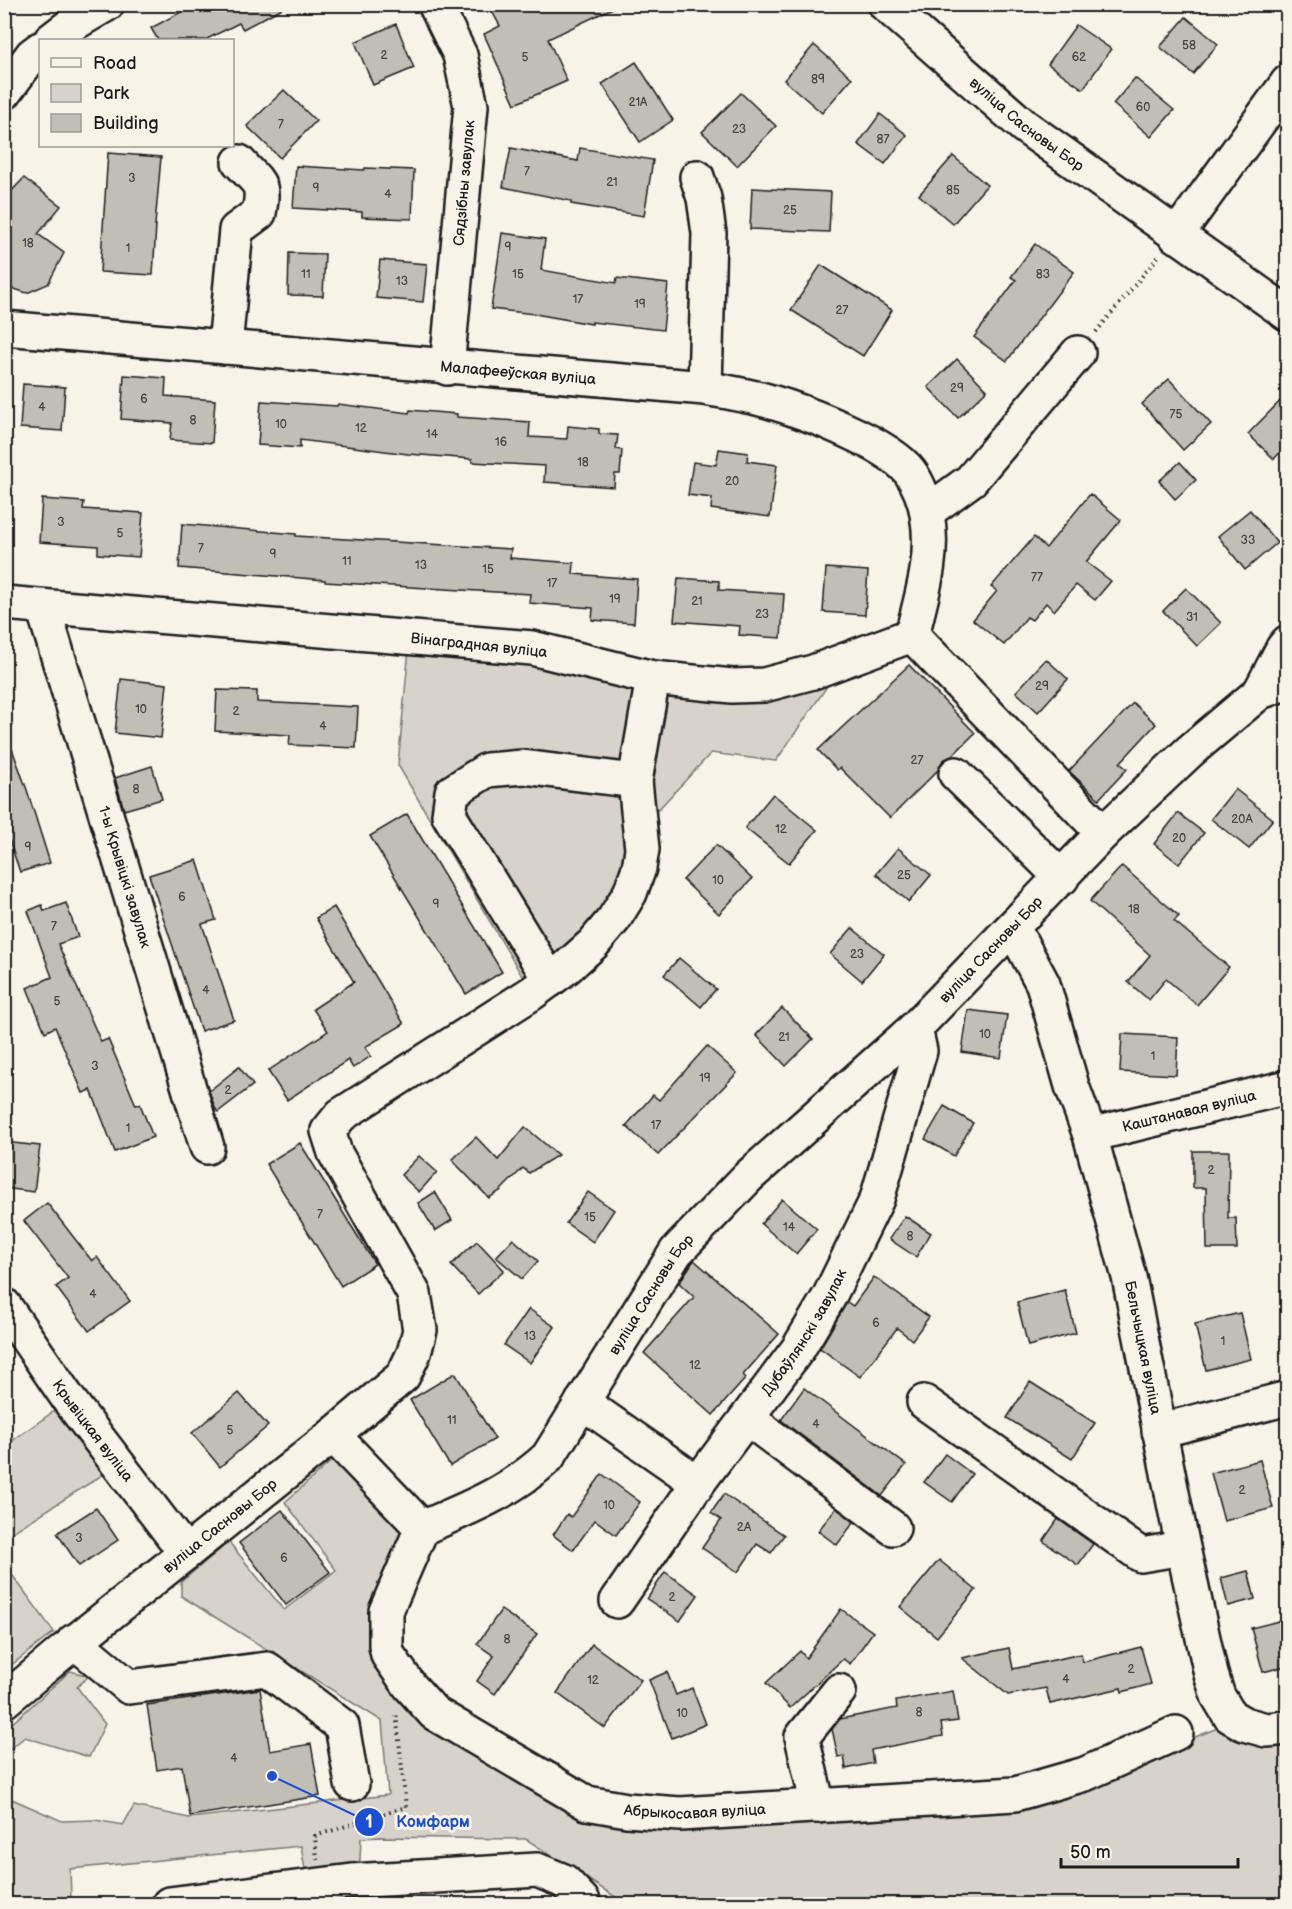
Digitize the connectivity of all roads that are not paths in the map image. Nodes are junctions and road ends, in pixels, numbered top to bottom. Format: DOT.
graph roads {
  1 [pos="107,4"];
  2 [pos="435,4"];
  3 [pos="885,4"];
  4 [pos="48,39"];
  5 [pos="32,49"];
  6 [pos="1287,82"];
  7 [pos="4,93"];
  8 [pos="239,162"];
  9 [pos="697,177"];
  10 [pos="1176,236"];
  11 [pos="1287,314"];
  12 [pos="4,328"];
  13 [pos="225,346"];
  14 [pos="1078,353"];
  15 [pos="447,368"];
  16 [pos="705,388"];
  17 [pos="927,513"];
  18 [pos="4,603"];
  19 [pos="43,607"];
  20 [pos="912,635"];
  21 [pos="1287,642"];
  22 [pos="653,678"];
  23 [pos="1274,687"];
  24 [pos="956,774"];
  25 [pos="635,781"];
  26 [pos="1103,833"];
  27 [pos="1062,878"];
  28 [pos="1013,928"];
  29 [pos="550,980"];
  30 [pos="915,1028"];
  31 [pos="1287,1087"];
  32 [pos="1090,1135"];
  33 [pos="207,1147"];
  34 [pos="4,1305"];
  35 [pos="1287,1398"];
  36 [pos="582,1402"];
  37 [pos="924,1402"];
  38 [pos="747,1418"];
  39 [pos="1159,1431"];
  40 [pos="333,1435"];
  41 [pos="698,1483"];
  42 [pos="422,1528"];
  43 [pos="894,1528"];
  44 [pos="1183,1548"];
  45 [pos="186,1553"];
  46 [pos="617,1601"];
  47 [pos="75,1641"];
  48 [pos="839,1691"];
  49 [pos="4,1701"];
  50 [pos="1287,1728"];
  51 [pos="1176,1733"];
  52 [pos="352,1784"];
  53 [pos="818,1806"];
  54 [pos="170,1905"];
  55 [pos="584,1905"];
  1 -- 4 [label="street"];
  2 -- 15 [label="street, Сядзібны завулак"];
  3 -- 10 [label="street, вуліца Сасновы Бор"];
  5 -- 7 [label="street"];
  6 -- 10 [label="street"];
  8 -- 13 [label="street"];
  9 -- 16 [label="street"];
  10 -- 11 [label="street, вуліца Сасновы Бор"];
  12 -- 13 [label="street, Малафееўская вуліца"];
  13 -- 15 [label="street, Малафееўская вуліца"];
  14 -- 17 [label="street"];
  15 -- 16 [label="street, Малафееўская вуліца"];
  16 -- 17 [label="street, Малафееўская вуліца"];
  17 -- 20 [label="street, Малафееўская вуліца"];
  18 -- 19 [label="street, Вінаградная вуліца"];
  19 -- 22 [label="street, Вінаградная вуліца"];
  19 -- 33 [label="street, 1-ы Крывіцкі завулак"];
  20 -- 22 [label="street, Вінаградная вуліца"];
  20 -- 26 [label="street"];
  21 -- 23 [label="street"];
  22 -- 25 [label="street"];
  23 -- 26 [label="street, вуліца Сасновы Бор"];
  24 -- 27 [label="street"];
  25 -- 29 [label="street"];
  25 -- 29 [label="street"];
  26 -- 27 [label="street, вуліца Сасновы Бор"];
  27 -- 28 [label="street, вуліца Сасновы Бор"];
  28 -- 30 [label="street, вуліца Сасновы Бор"];
  28 -- 32 [label="street, Бельчыцкая вуліца"];
  29 -- 40 [label="street, вуліца Сасновы Бор"];
  30 -- 36 [label="street, вуліца Сасновы Бор"];
  30 -- 38 [label="street, Дубаўлянскі завулак"];
  31 -- 32 [label="street, Каштанавая вуліца"];
  32 -- 39 [label="street, Бельчыцкая вуліца"];
  34 -- 45 [label="street, Крывіцкая вуліца"];
  35 -- 39 [label="street"];
  36 -- 41 [label="street"];
  36 -- 42 [label="street, вуліца Сасновы Бор"];
  37 -- 44 [label="street"];
  38 -- 41 [label="street, Дубаўлянскі завулак"];
  38 -- 43 [label="street"];
  39 -- 44 [label="street, Бельчыцкая вуліца"];
  40 -- 42 [label="street"];
  40 -- 45 [label="street, вуліца Сасновы Бор"];
  41 -- 46 [label="street, Дубаўлянскі завулак"];
  42 -- 53 [label="street, Абрыкосавая вуліца"];
  44 -- 50 [label="street, Бельчыцкая вуліца"];
  45 -- 47 [label="street, вуліца Сасновы Бор"];
  47 -- 49 [label="street, вуліца Сасновы Бор"];
  47 -- 52 [label="street"];
  48 -- 53 [label="street"];
  51 -- 53 [label="street, Абрыкосавая вуліца"];
  54 -- 55 [label="street"];
}
